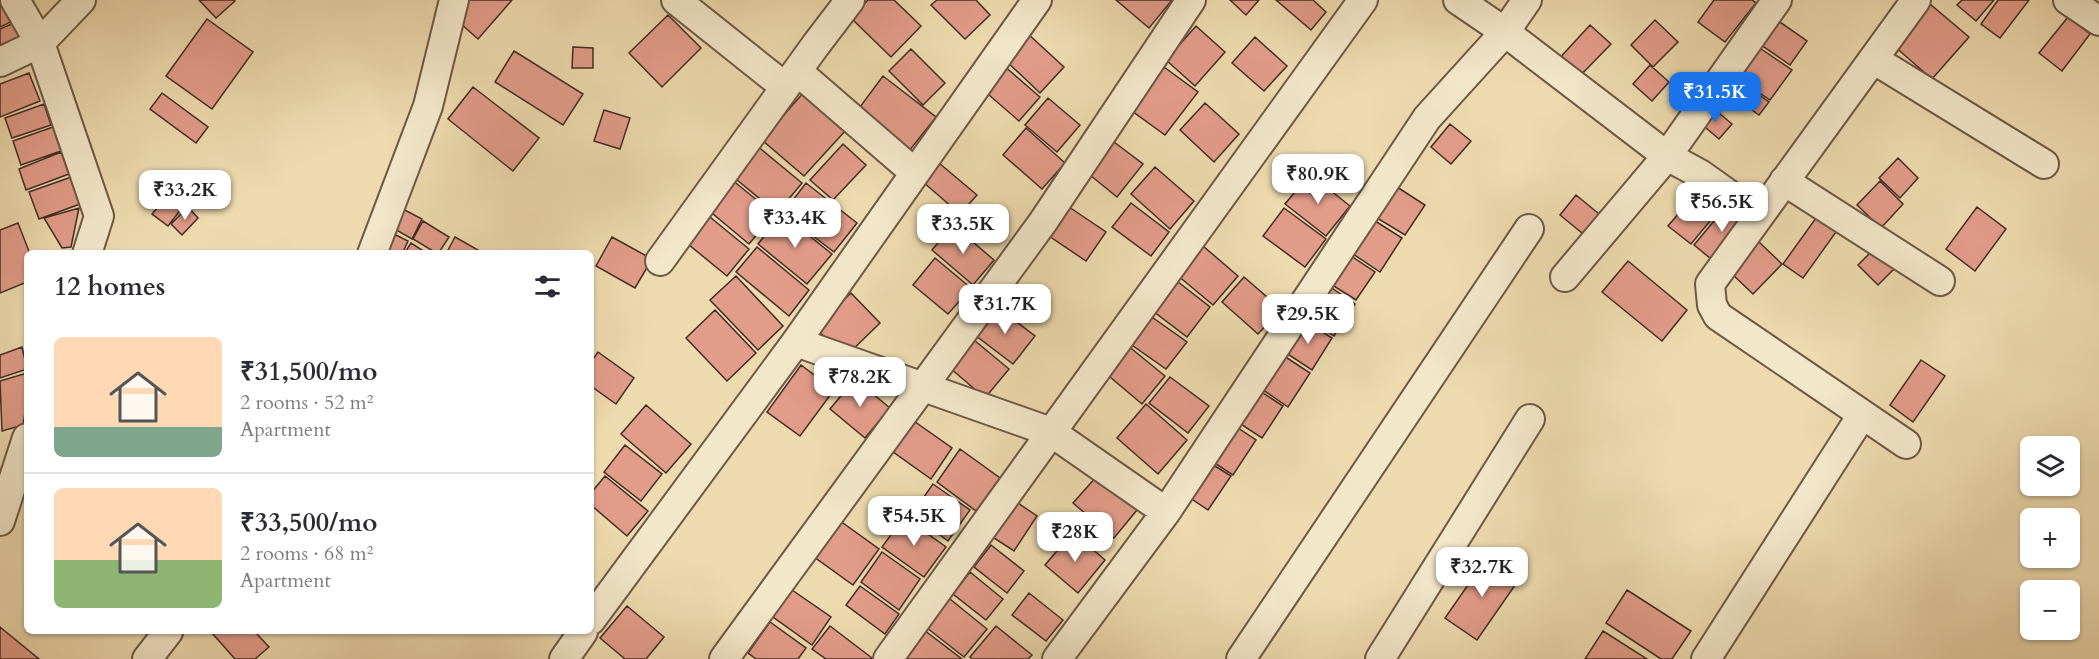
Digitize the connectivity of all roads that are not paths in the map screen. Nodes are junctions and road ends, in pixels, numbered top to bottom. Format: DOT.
graph roads {
  1 [pos="15,0"];
  2 [pos="81,0"];
  3 [pos="454,0"];
  4 [pos="676,0"];
  5 [pos="850,0"];
  6 [pos="1037,0"];
  7 [pos="1191,0"];
  8 [pos="1363,0"];
  9 [pos="1458,0"];
  10 [pos="1527,0"];
  11 [pos="1777,0"];
  12 [pos="1916,0"];
  13 [pos="1505,32"];
  14 [pos="40,44"];
  15 [pos="1873,59"];
  16 [pos="0,62"];
  17 [pos="791,79"];
  18 [pos="1667,156"];
  19 [pos="2044,164"];
  20 [pos="915,173"];
  21 [pos="1784,182"];
  22 [pos="1759,216"];
  23 [pos="1529,229"];
  24 [pos="88,250"];
  25 [pos="374,250"];
  26 [pos="660,261"];
  27 [pos="1565,277"];
  28 [pos="1940,281"];
  29 [pos="796,342"];
  30 [pos="922,387"];
  31 [pos="1862,415"];
  32 [pos="1530,419"];
  33 [pos="1051,432"];
  34 [pos="1906,444"];
  35 [pos="24,447"];
  36 [pos="0,455"];
  37 [pos="11,486"];
  38 [pos="1166,512"];
  39 [pos="0,521"];
  40 [pos="594,616"];
  41 [pos="166,634"];
  42 [pos="582,634"];
  43 [pos="147,659"];
  44 [pos="564,659"];
  45 [pos="724,659"];
  46 [pos="888,659"];
  47 [pos="1058,659"];
  48 [pos="1241,659"];
  49 [pos="1380,659"];
  50 [pos="1706,659"];
  1 -- 14 [label="street"];
  2 -- 14 [label="street"];
  3 -- 25 [label="street"];
  4 -- 17 [label="street"];
  5 -- 17 [label="street"];
  6 -- 20 [label="street"];
  7 -- 30 [label="street"];
  8 -- 33 [label="street"];
  9 -- 13 [label="street"];
  10 -- 13 [label="street"];
  11 -- 18 [label="street"];
  12 -- 15 [label="street"];
  13 -- 18 [label="street"];
  13 -- 38 [label="street"];
  14 -- 16 [label="street"];
  14 -- 24 [label="street"];
  15 -- 19 [label="street"];
  15 -- 21 [label="street"];
  17 -- 20 [label="street"];
  17 -- 26 [label="street"];
  18 -- 22 [label="street"];
  18 -- 27 [label="street"];
  20 -- 29 [label="street"];
  21 -- 22 [label="street"];
  21 -- 28 [label="street"];
  22 -- 31 [label="street"];
  23 -- 48 [label="street"];
  29 -- 30 [label="street"];
  29 -- 40 [label="street"];
  30 -- 33 [label="street"];
  30 -- 45 [label="street"];
  31 -- 34 [label="street"];
  31 -- 50 [label="street"];
  32 -- 49 [label="street"];
  33 -- 38 [label="street"];
  33 -- 46 [label="street"];
  35 -- 37 [label="street"];
  36 -- 37 [label="street"];
  37 -- 39 [label="street"];
  38 -- 47 [label="street"];
  41 -- 43 [label="street"];
  42 -- 44 [label="street"];
}
